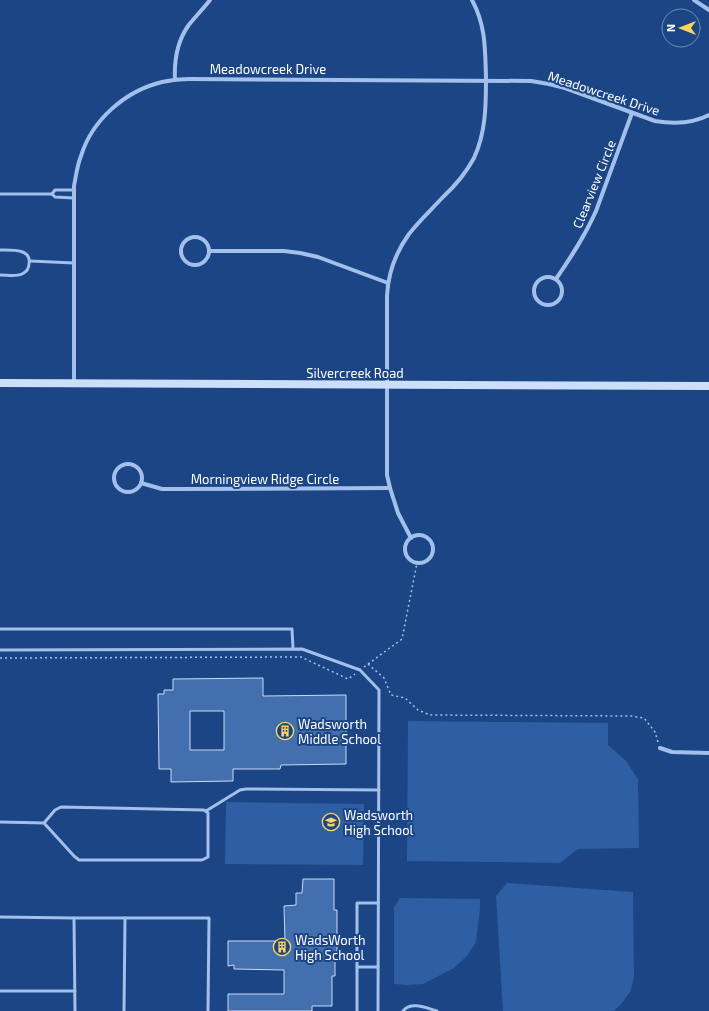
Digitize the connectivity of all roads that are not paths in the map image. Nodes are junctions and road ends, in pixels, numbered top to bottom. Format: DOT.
graph roads {
  1 [pos="210,0"];
  2 [pos="472,0"];
  3 [pos="694,0"];
  4 [pos="709,10"];
  5 [pos="174,80"];
  6 [pos="486,81"];
  7 [pos="632,112"];
  8 [pos="709,115"];
  9 [pos="74,190"];
  10 [pos="0,194"];
  11 [pos="52,194"];
  12 [pos="74,198"];
  13 [pos="0,250"];
  14 [pos="209,251"];
  15 [pos="30,261"];
  16 [pos="74,263"];
  17 [pos="0,275"];
  18 [pos="556,279"];
  19 [pos="388,283"];
  20 [pos="0,383"];
  21 [pos="74,384"];
  22 [pos="387,385"];
  23 [pos="709,386"];
  24 [pos="141,483"];
  25 [pos="390,488"];
  26 [pos="411,538"];
  27 [pos="0,630"];
  28 [pos="293,649"];
  29 [pos="0,650"];
  30 [pos="660,748"];
  31 [pos="709,753"];
  32 [pos="379,790"];
  33 [pos="206,812"];
  34 [pos="0,822"];
  35 [pos="44,823"];
  36 [pos="378,903"];
  37 [pos="0,917"];
  38 [pos="74,918"];
  39 [pos="125,918"];
  40 [pos="357,967"];
  41 [pos="378,967"];
  42 [pos="0,991"];
  43 [pos="75,991"];
  44 [pos="75,1011"];
  45 [pos="124,1011"];
  46 [pos="208,1011"];
  47 [pos="357,1011"];
  48 [pos="378,1011"];
  49 [pos="404,1011"];
  50 [pos="437,1011"];
  1 -- 5 [label="street"];
  2 -- 6 [label="street"];
  3 -- 4 [label="street"];
  5 -- 6 [label="street, Meadowcreek Drive"];
  5 -- 9 [label="street, Meadowcreek Drive"];
  6 -- 7 [label="street, Meadowcreek Drive"];
  6 -- 19 [label="street"];
  7 -- 8 [label="street, Meadowcreek Drive"];
  7 -- 18 [label="street, Clearview Circle"];
  9 -- 11 [label="lane"];
  9 -- 12 [label="street, Meadowcreek Drive"];
  10 -- 11 [label="lane"];
  11 -- 12 [label="lane"];
  12 -- 16 [label="street, Meadowcreek Drive"];
  13 -- 15 [label="lane"];
  14 -- 14 [label="street"];
  14 -- 19 [label="street"];
  15 -- 16 [label="lane"];
  15 -- 17 [label="lane"];
  16 -- 21 [label="street, Meadowcreek Drive"];
  18 -- 18 [label="street"];
  19 -- 22 [label="street"];
  20 -- 21 [label="street, Silvercreek Road"];
  21 -- 22 [label="street, Silvercreek Road"];
  22 -- 23 [label="street, Silvercreek Road"];
  22 -- 25 [label="street"];
  24 -- 24 [label="street"];
  24 -- 25 [label="street, Morningview Ridge Circle"];
  25 -- 26 [label="street"];
  26 -- 26 [label="street"];
  27 -- 28 [label="lane"];
  28 -- 29 [label="lane"];
  28 -- 32 [label="lane"];
  30 -- 31 [label="street"];
  32 -- 33 [label="lane"];
  32 -- 36 [label="lane"];
  33 -- 35 [label="lane"];
  33 -- 35 [label="lane"];
  34 -- 35 [label="lane"];
  36 -- 40 [label="lane"];
  36 -- 41 [label="lane"];
  37 -- 38 [label="lane"];
  38 -- 39 [label="lane"];
  38 -- 43 [label="lane"];
  39 -- 45 [label="lane"];
  39 -- 46 [label="lane"];
  40 -- 41 [label="lane"];
  40 -- 47 [label="lane"];
  41 -- 48 [label="lane"];
  42 -- 43 [label="lane"];
  43 -- 44 [label="lane"];
  49 -- 50 [label="lane"];
}
